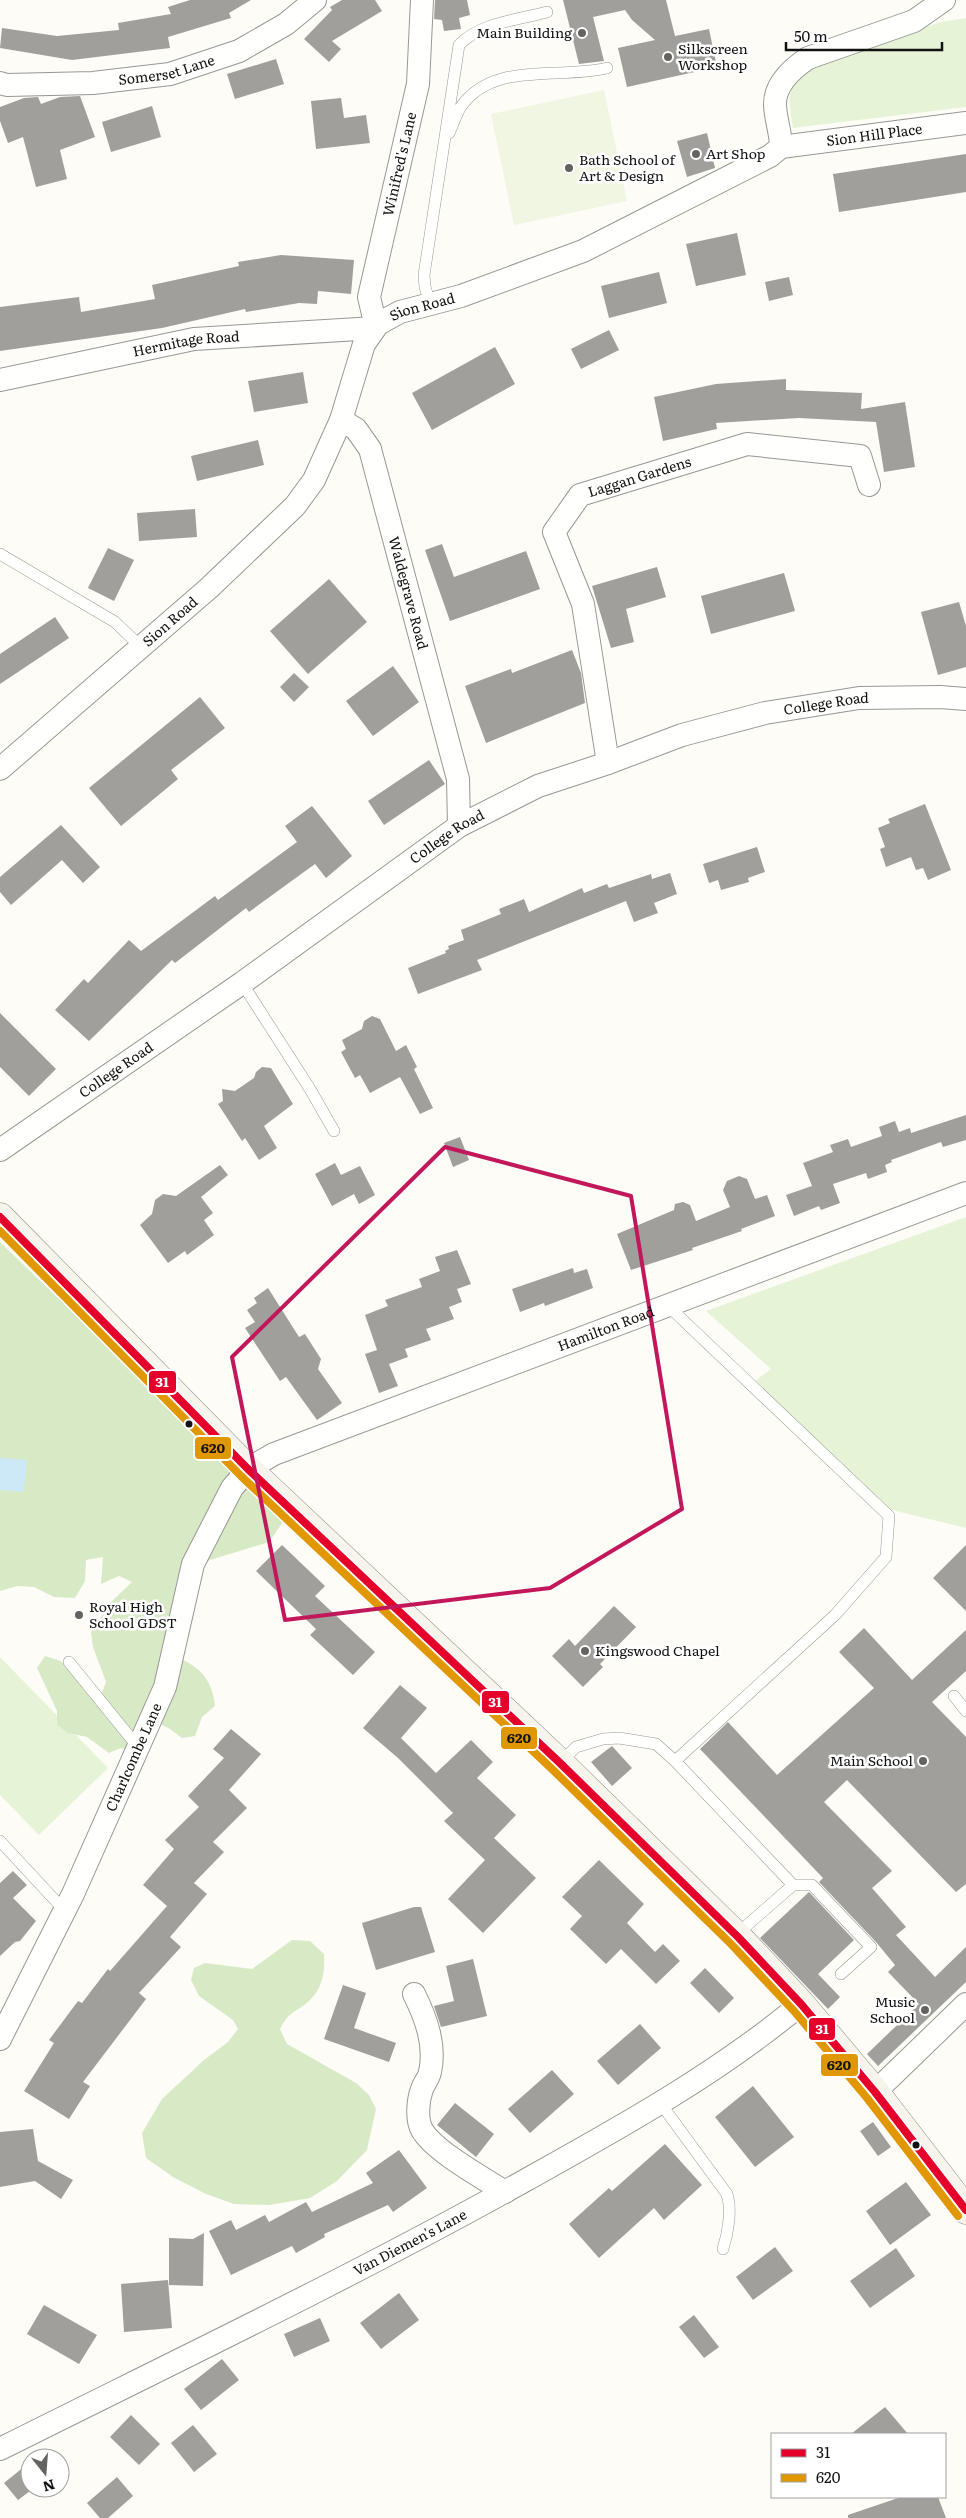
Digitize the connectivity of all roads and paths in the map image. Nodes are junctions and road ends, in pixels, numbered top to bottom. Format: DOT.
graph roads {
  1 [pos="315,0"];
  2 [pos="422,0"];
  3 [pos="944,0"];
  4 [pos="547,12"];
  5 [pos="607,68"];
  6 [pos="0,83"];
  7 [pos="966,123"];
  8 [pos="444,143"];
  9 [pos="781,146"];
  10 [pos="430,303"];
  11 [pos="377,326"];
  12 [pos="0,380"];
  13 [pos="341,420"];
  14 [pos="869,485"];
  15 [pos="0,554"];
  16 [pos="141,647"];
  17 [pos="966,699"];
  18 [pos="608,763"];
  19 [pos="0,769"];
  20 [pos="458,780"];
  21 [pos="489,810"];
  22 [pos="459,826"];
  23 [pos="242,983"];
  24 [pos="334,1131"];
  25 [pos="0,1150"];
  26 [pos="966,1193"];
  27 [pos="0,1218"];
  28 [pos="666,1304"];
  29 [pos="248,1469"];
  30 [pos="68,1662"];
  31 [pos="954,1696"];
  32 [pos="966,1711"];
  33 [pos="138,1747"];
  34 [pos="675,1761"];
  35 [pos="560,1763"];
  36 [pos="0,1841"];
  37 [pos="793,1885"];
  38 [pos="64,1910"];
  39 [pos="738,1937"];
  40 [pos="841,1974"];
  41 [pos="414,1994"];
  42 [pos="801,2004"];
  43 [pos="966,2004"];
  44 [pos="0,2039"];
  45 [pos="875,2092"];
  46 [pos="661,2104"];
  47 [pos="504,2192"];
  48 [pos="966,2210"];
  49 [pos="723,2248"];
  50 [pos="0,2449"];
  1 -- 6 [label="street, Somerset Lane"];
  2 -- 11 [label="street, Winifred's Lane"];
  3 -- 9 [label="street"];
  4 -- 8 [label="lane"];
  5 -- 8 [label="lane"];
  7 -- 9 [label="street, Sion Hill Place"];
  8 -- 10 [label="lane"];
  9 -- 10 [label="street, Sion Road"];
  10 -- 11 [label="street, Sion Road"];
  11 -- 12 [label="street, Hermitage Road"];
  11 -- 13 [label="street, Sion Road"];
  13 -- 16 [label="street, Sion Road"];
  13 -- 20 [label="street, Waldegrave Road"];
  14 -- 18 [label="street, Laggan Gardens"];
  15 -- 16 [label="lane"];
  16 -- 19 [label="street, Sion Road"];
  17 -- 18 [label="street, College Road"];
  18 -- 21 [label="street, College Road"];
  20 -- 21 [label="street"];
  20 -- 22 [label="street, Waldegrave Road"];
  21 -- 22 [label="street, College Road"];
  22 -- 23 [label="street, College Road"];
  23 -- 24 [label="lane"];
  23 -- 25 [label="street, College Road"];
  26 -- 28 [label="street, Hamilton Road"];
  27 -- 29 [label="street"];
  28 -- 29 [label="street, Hamilton Road"];
  28 -- 34 [label="lane"];
  29 -- 33 [label="street, Charlcombe Lane"];
  29 -- 35 [label="street"];
  30 -- 33 [label="lane"];
  31 -- 32 [label="lane"];
  33 -- 38 [label="street, Charlcombe Lane"];
  34 -- 35 [label="lane"];
  34 -- 37 [label="lane"];
  35 -- 39 [label="street"];
  36 -- 38 [label="lane"];
  37 -- 39 [label="lane"];
  37 -- 40 [label="lane"];
  38 -- 44 [label="street, Charlcombe Lane"];
  39 -- 42 [label="street"];
  41 -- 47 [label="street"];
  42 -- 45 [label="street"];
  42 -- 46 [label="street, Van Diemen's Lane"];
  43 -- 45 [label="street"];
  45 -- 48 [label="street"];
  46 -- 47 [label="street, Van Diemen's Lane"];
  46 -- 49 [label="lane"];
  47 -- 50 [label="street, Van Diemen's Lane"];
}
